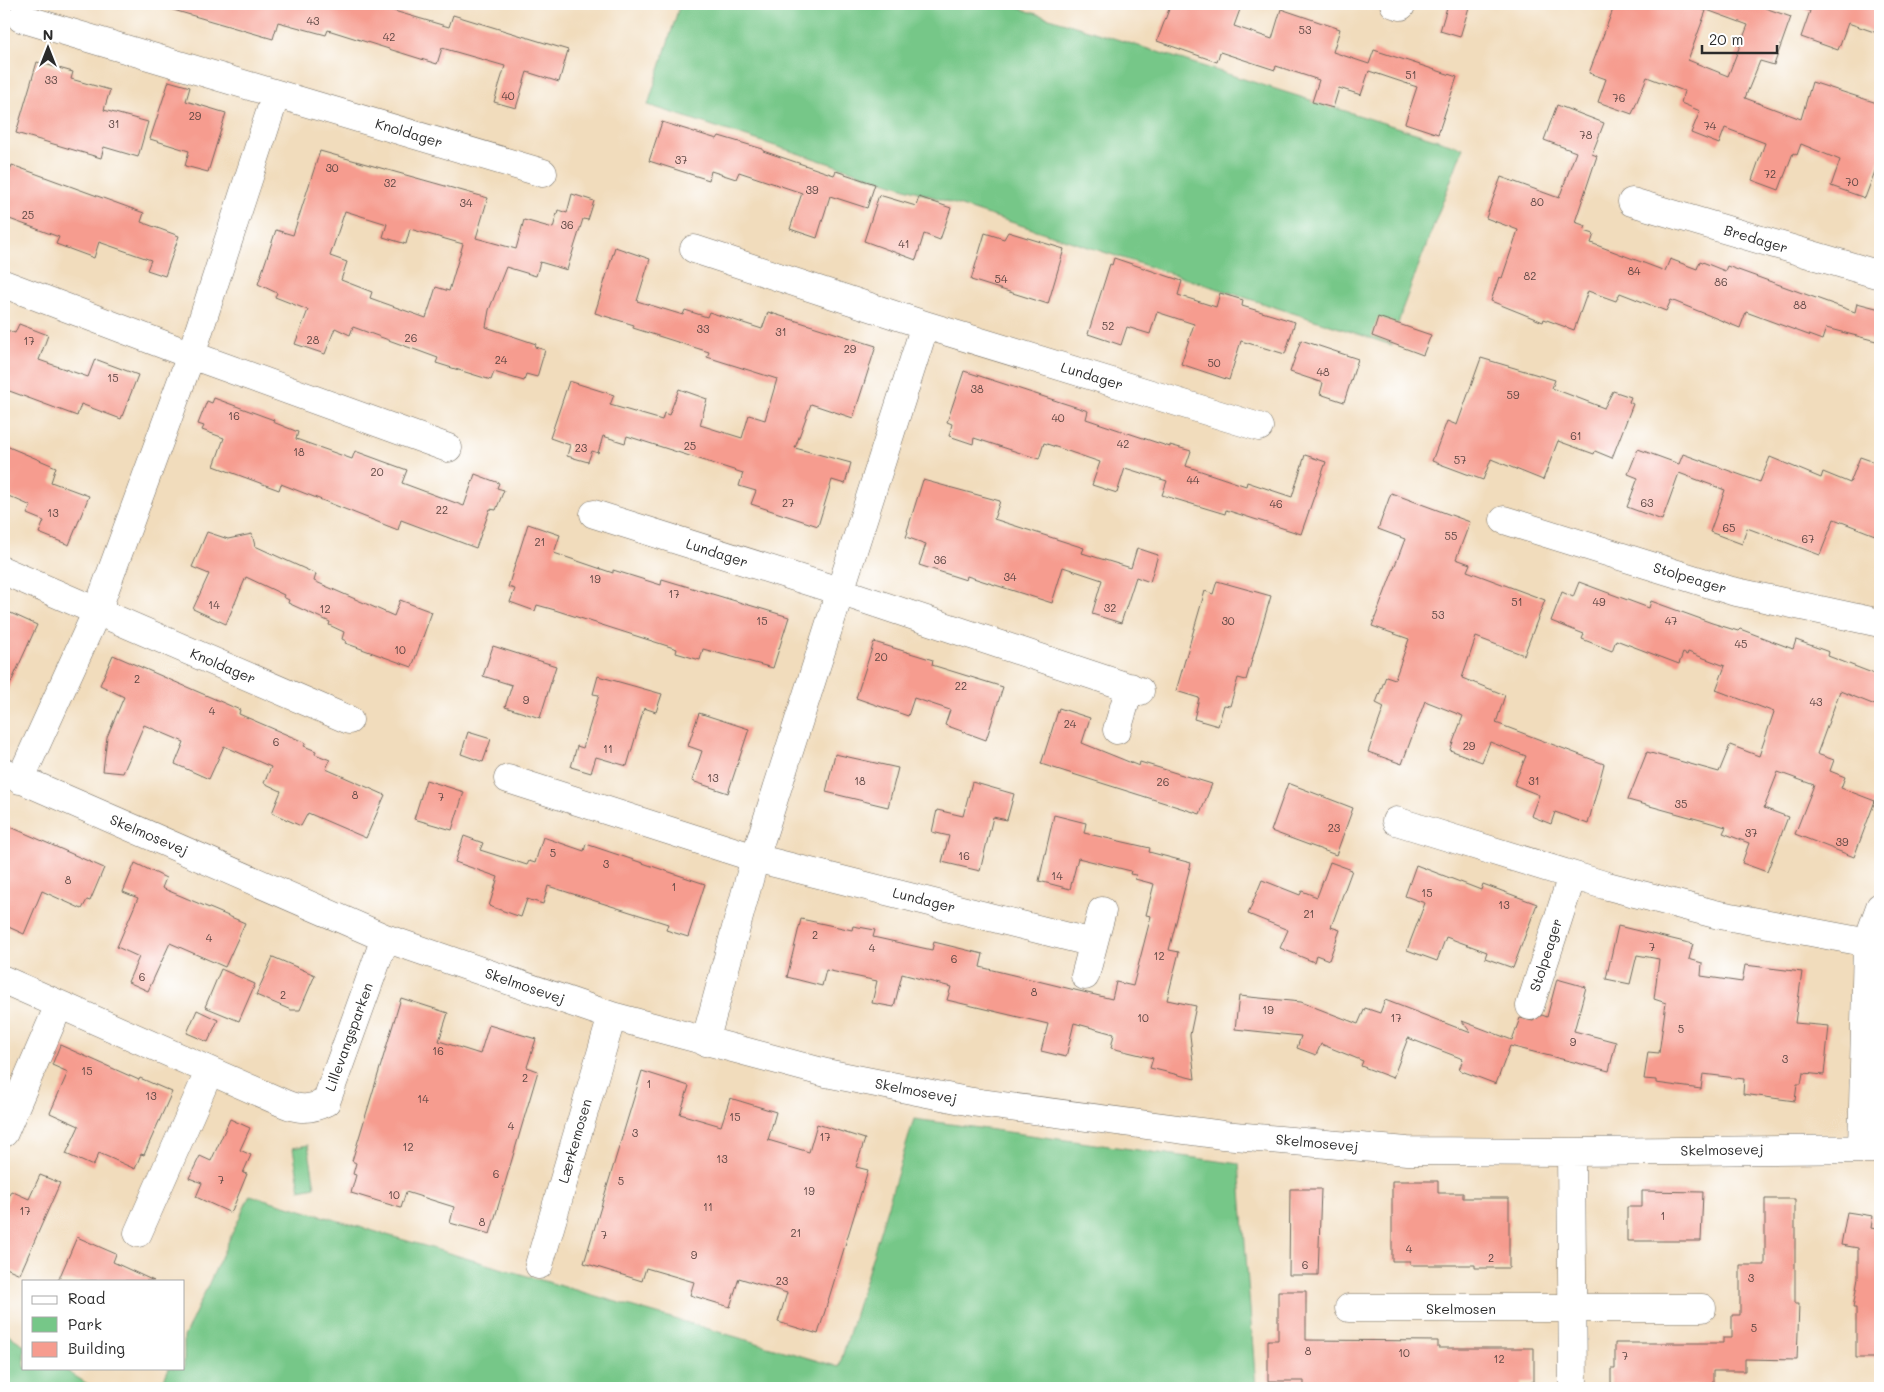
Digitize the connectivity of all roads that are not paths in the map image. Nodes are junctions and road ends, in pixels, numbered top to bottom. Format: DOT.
graph roads {
  1 [pos="21,18"];
  2 [pos="276,94"];
  3 [pos="543,173"];
  4 [pos="1632,202"];
  5 [pos="694,249"];
  6 [pos="1880,275"];
  7 [pos="4,284"];
  8 [pos="925,325"];
  9 [pos="191,355"];
  10 [pos="1259,428"];
  11 [pos="448,448"];
  12 [pos="594,514"];
  13 [pos="1504,520"];
  14 [pos="4,571"];
  15 [pos="839,591"];
  16 [pos="97,611"];
  17 [pos="1880,623"];
  18 [pos="349,720"];
  19 [pos="1117,730"];
  20 [pos="12,776"];
  21 [pos="508,779"];
  22 [pos="1396,821"];
  23 [pos="755,858"];
  24 [pos="1572,876"];
  25 [pos="1880,906"];
  26 [pos="1102,911"];
  27 [pos="385,938"];
  28 [pos="1093,942"];
  29 [pos="1874,944"];
  30 [pos="1085,976"];
  31 [pos="4,980"];
  32 [pos="59,1005"];
  33 [pos="1530,1006"];
  34 [pos="612,1016"];
  35 [pos="705,1042"];
  36 [pos="209,1072"];
  37 [pos="4,1133"];
  38 [pos="1871,1149"];
  39 [pos="1571,1152"];
  40 [pos="138,1233"];
  41 [pos="539,1265"];
  42 [pos="1350,1308"];
  43 [pos="1702,1308"];
  44 [pos="1573,1309"];
  45 [pos="1573,1388"];
  1 -- 2 [label="street, Knoldager"];
  2 -- 3 [label="street, Knoldager"];
  2 -- 9 [label="street"];
  4 -- 6 [label="street, Bredager"];
  5 -- 8 [label="street, Lundager"];
  7 -- 9 [label="street"];
  8 -- 10 [label="street, Lundager"];
  8 -- 15 [label="street"];
  9 -- 11 [label="street"];
  9 -- 16 [label="street"];
  12 -- 15 [label="street, Lundager"];
  13 -- 17 [label="street, Stolpeager"];
  14 -- 16 [label="street, Knoldager"];
  15 -- 19 [label="street, Lundager"];
  15 -- 23 [label="street"];
  16 -- 18 [label="street, Knoldager"];
  16 -- 20 [label="street"];
  20 -- 27 [label="street, Skelmosevej"];
  21 -- 23 [label="street, Lundager"];
  22 -- 24 [label="street"];
  23 -- 28 [label="street, Lundager"];
  23 -- 35 [label="street"];
  24 -- 29 [label="street"];
  24 -- 33 [label="street, Stolpeager"];
  25 -- 29 [label="street"];
  26 -- 28 [label="street"];
  27 -- 34 [label="street, Skelmosevej"];
  27 -- 36 [label="street, Lillevangsparken"];
  28 -- 30 [label="street"];
  29 -- 38 [label="street"];
  31 -- 32 [label="street, Lillevangsparken"];
  32 -- 36 [label="street, Lillevangsparken"];
  32 -- 37 [label="street"];
  34 -- 35 [label="street, Skelmosevej"];
  34 -- 41 [label="street, Lærkemosen"];
  35 -- 39 [label="street, Skelmosevej"];
  36 -- 40 [label="street"];
  38 -- 39 [label="street, Skelmosevej"];
  39 -- 44 [label="street"];
  42 -- 44 [label="street, Skelmosen"];
  43 -- 44 [label="street, Skelmosen"];
  44 -- 45 [label="street"];
}
